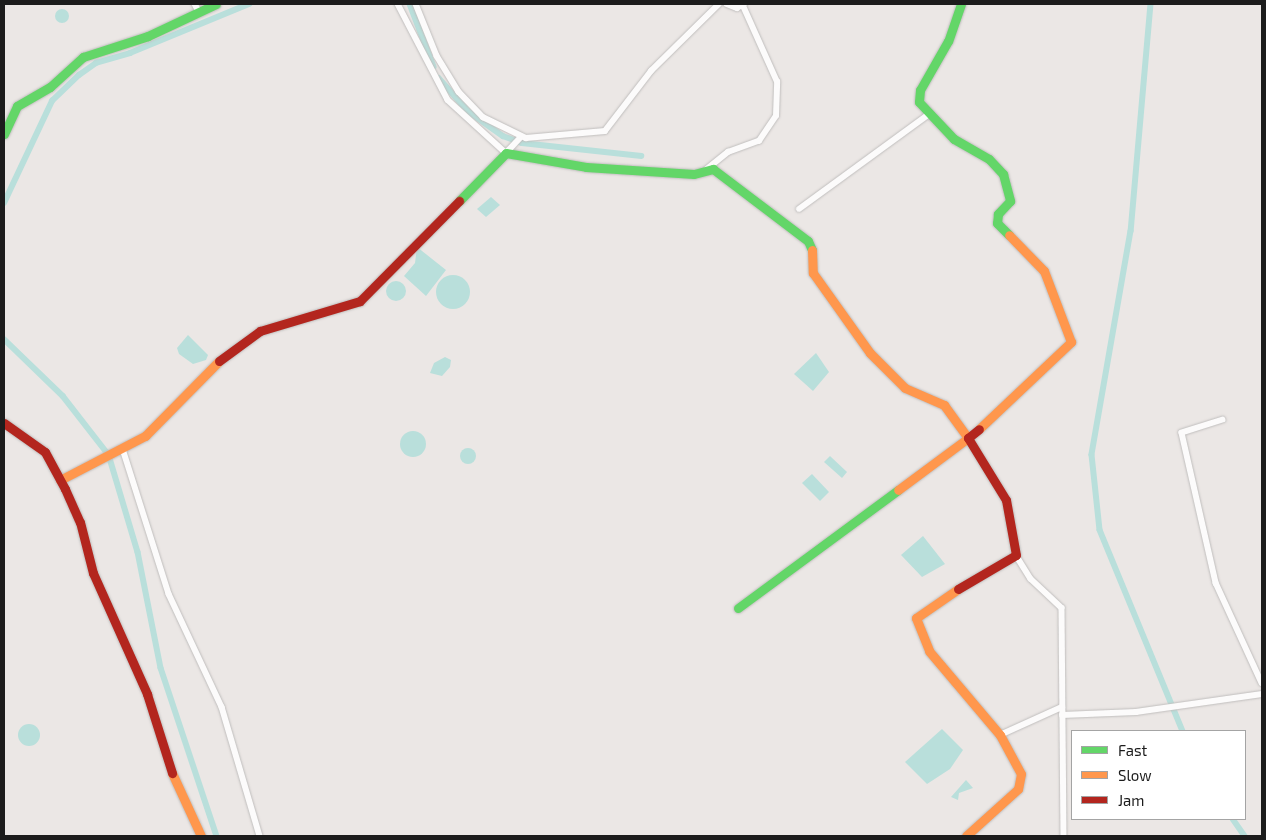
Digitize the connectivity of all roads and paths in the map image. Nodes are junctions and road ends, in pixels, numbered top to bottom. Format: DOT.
graph roads {
  1 [pos="195,4"];
  2 [pos="216,4"];
  3 [pos="398,4"];
  4 [pos="416,4"];
  5 [pos="720,4"];
  6 [pos="727,4"];
  7 [pos="961,4"];
  8 [pos="743,5"];
  9 [pos="200,13"];
  10 [pos="928,115"];
  11 [pos="4,134"];
  12 [pos="519,139"];
  13 [pos="506,153"];
  14 [pos="707,168"];
  15 [pos="799,209"];
  16 [pos="1223,420"];
  17 [pos="4,423"];
  18 [pos="968,438"];
  19 [pos="119,451"];
  20 [pos="60,480"];
  21 [pos="1016,554"];
  22 [pos="738,608"];
  23 [pos="1262,683"];
  24 [pos="1262,694"];
  25 [pos="1062,708"];
  26 [pos="1062,715"];
  27 [pos="1000,735"];
  28 [pos="201,836"];
  29 [pos="260,836"];
  30 [pos="966,836"];
  31 [pos="1064,836"];
  1 -- 9 [label="street"];
  2 -- 9 [label="street"];
  3 -- 13 [label="street"];
  4 -- 12 [label="street"];
  5 -- 12 [label="street"];
  6 -- 8 [label="street"];
  7 -- 10 [label="street"];
  8 -- 14 [label="street"];
  9 -- 11 [label="street"];
  10 -- 15 [label="street"];
  10 -- 18 [label="street"];
  12 -- 13 [label="street"];
  13 -- 14 [label="street"];
  13 -- 19 [label="street"];
  14 -- 18 [label="street"];
  16 -- 23 [label="street"];
  17 -- 20 [label="street"];
  18 -- 21 [label="street"];
  18 -- 22 [label="street"];
  19 -- 20 [label="street"];
  19 -- 29 [label="street"];
  20 -- 28 [label="street"];
  21 -- 25 [label="street"];
  21 -- 27 [label="street"];
  24 -- 26 [label="street"];
  25 -- 26 [label="street"];
  25 -- 27 [label="street"];
  26 -- 31 [label="street"];
  27 -- 30 [label="street"];
}
